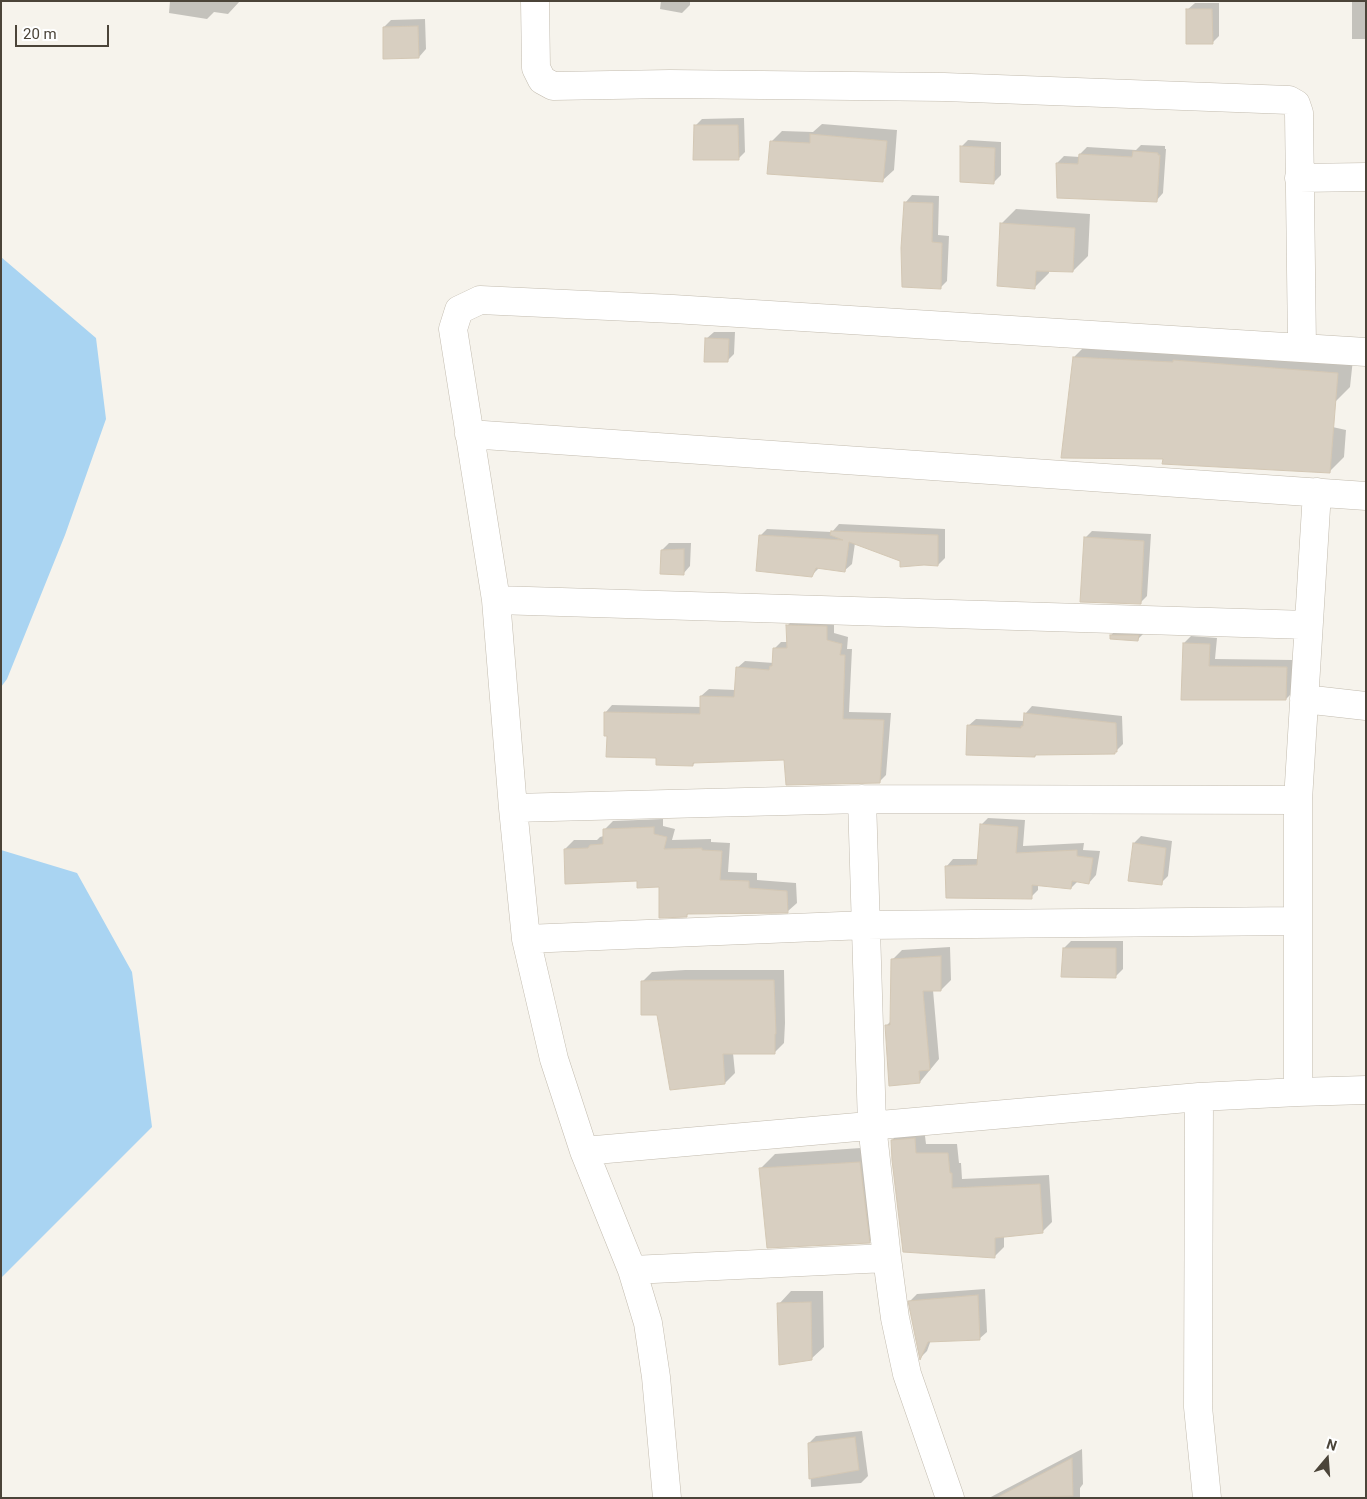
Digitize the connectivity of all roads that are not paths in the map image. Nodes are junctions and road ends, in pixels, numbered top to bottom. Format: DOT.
graph roads {
  1 [pos="535,1"];
  2 [pos="1366,177"];
  3 [pos="1299,178"];
  4 [pos="1302,347"];
  5 [pos="1366,352"];
  6 [pos="469,434"];
  7 [pos="1317,492"];
  8 [pos="1366,496"];
  9 [pos="496,600"];
  10 [pos="1308,625"];
  11 [pos="1304,699"];
  12 [pos="1366,706"];
  13 [pos="862,799"];
  14 [pos="1298,800"];
  15 [pos="513,808"];
  16 [pos="1298,921"];
  17 [pos="866,925"];
  18 [pos="526,939"];
  19 [pos="1366,1090"];
  20 [pos="1298,1092"];
  21 [pos="1199,1097"];
  22 [pos="872,1125"];
  23 [pos="584,1151"];
  24 [pos="887,1258"];
  25 [pos="632,1270"];
  26 [pos="667,1498"];
  27 [pos="950,1498"];
  28 [pos="1207,1498"];
  1 -- 3 [label="street"];
  2 -- 3 [label="street"];
  3 -- 4 [label="street"];
  4 -- 5 [label="street"];
  4 -- 6 [label="street"];
  6 -- 7 [label="street"];
  6 -- 9 [label="street"];
  7 -- 8 [label="street"];
  7 -- 10 [label="street"];
  9 -- 10 [label="street"];
  9 -- 15 [label="street"];
  10 -- 11 [label="street"];
  11 -- 12 [label="street"];
  11 -- 14 [label="street"];
  13 -- 14 [label="street"];
  13 -- 15 [label="street"];
  13 -- 17 [label="street"];
  14 -- 16 [label="street"];
  15 -- 18 [label="street"];
  16 -- 17 [label="street"];
  16 -- 20 [label="street"];
  17 -- 18 [label="street"];
  17 -- 22 [label="street"];
  18 -- 23 [label="street"];
  19 -- 20 [label="street"];
  20 -- 21 [label="street"];
  21 -- 22 [label="street"];
  21 -- 28 [label="street"];
  22 -- 23 [label="street"];
  22 -- 24 [label="street"];
  23 -- 25 [label="street"];
  24 -- 25 [label="street"];
  24 -- 27 [label="street"];
  25 -- 26 [label="street"];
}
